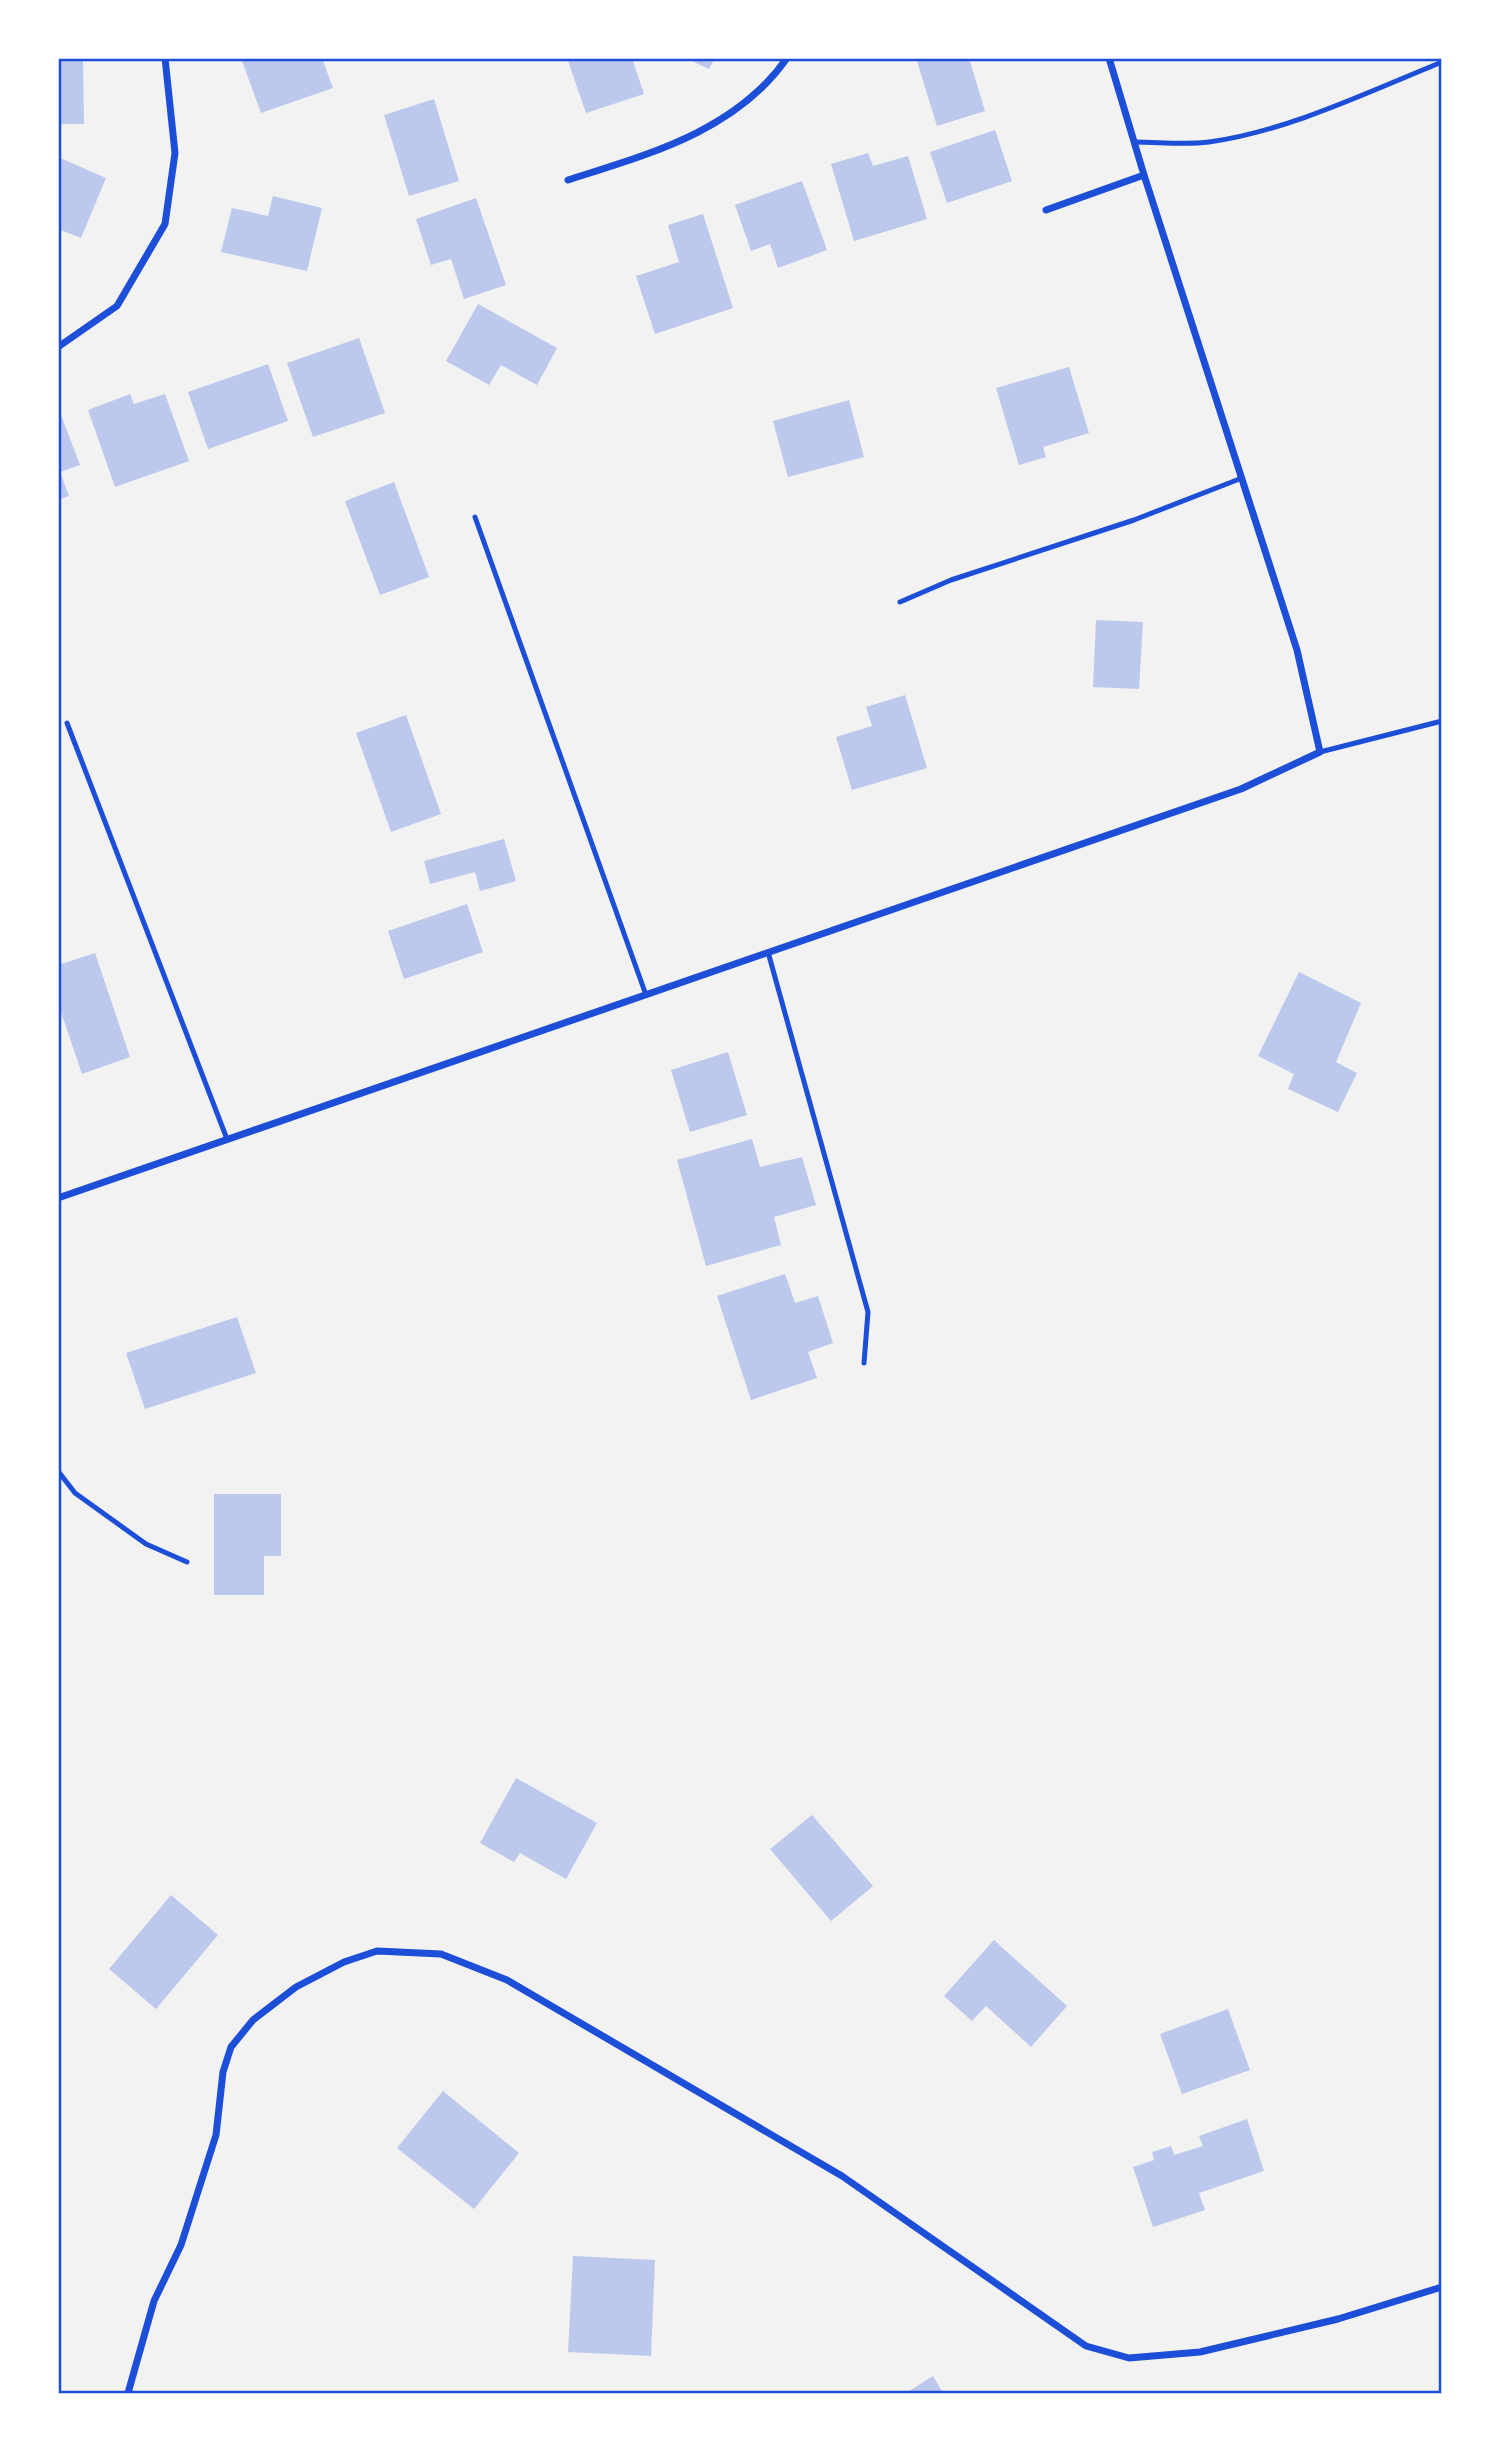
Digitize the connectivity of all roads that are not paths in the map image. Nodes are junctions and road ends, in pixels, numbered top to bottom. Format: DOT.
graph roads {
  1 [pos="165,58"];
  2 [pos="787,58"];
  3 [pos="1109,58"];
  4 [pos="1442,62"];
  5 [pos="1134,142"];
  6 [pos="1144,175"];
  7 [pos="568,180"];
  8 [pos="1046,210"];
  9 [pos="58,347"];
  10 [pos="1242,478"];
  11 [pos="475,517"];
  12 [pos="900,602"];
  13 [pos="1442,721"];
  14 [pos="67,723"];
  15 [pos="1320,752"];
  16 [pos="768,953"];
  17 [pos="646,995"];
  18 [pos="227,1139"];
  19 [pos="58,1198"];
  20 [pos="864,1363"];
  21 [pos="58,1471"];
  22 [pos="187,1562"];
  23 [pos="1442,2287"];
  24 [pos="128,2393"];
  1 -- 9 [label="street"];
  2 -- 7 [label="street"];
  3 -- 5 [label="street"];
  4 -- 5 [label="lane"];
  5 -- 6 [label="street"];
  6 -- 8 [label="street"];
  6 -- 10 [label="street"];
  10 -- 12 [label="lane"];
  10 -- 15 [label="street"];
  11 -- 17 [label="lane"];
  13 -- 15 [label="lane"];
  14 -- 18 [label="lane"];
  15 -- 16 [label="street"];
  16 -- 17 [label="street"];
  16 -- 20 [label="lane"];
  17 -- 18 [label="street"];
  18 -- 19 [label="street"];
  21 -- 22 [label="lane"];
  23 -- 24 [label="street"];
}
